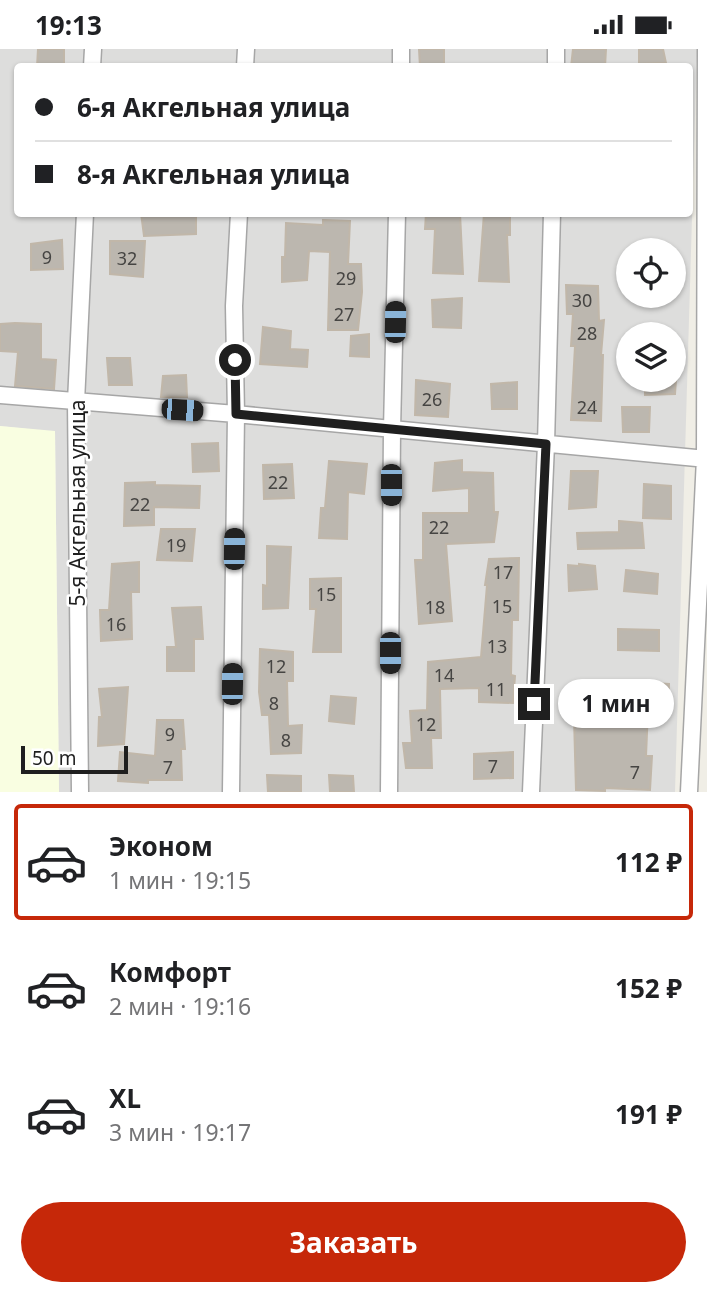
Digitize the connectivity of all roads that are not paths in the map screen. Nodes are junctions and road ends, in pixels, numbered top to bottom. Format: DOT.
graph roads {
  1 [pos="706,49"];
  2 [pos="85,217"];
  3 [pos="239,217"];
  4 [pos="397,217"];
  5 [pos="552,217"];
  6 [pos="0,395"];
  7 [pos="76,402"];
  8 [pos="236,414"];
  9 [pos="392,430"];
  10 [pos="546,444"];
  11 [pos="706,459"];
  12 [pos="80,792"];
  13 [pos="231,792"];
  14 [pos="389,792"];
  15 [pos="531,792"];
  16 [pos="689,792"];
  1 -- 11 [label="street"];
  2 -- 7 [label="street, 5-я Акгельная улица"];
  3 -- 8 [label="street"];
  4 -- 9 [label="street"];
  5 -- 10 [label="street"];
  6 -- 7 [label="street"];
  7 -- 8 [label="street"];
  7 -- 12 [label="street, 5-я Акгельная улица"];
  8 -- 9 [label="street"];
  8 -- 13 [label="street"];
  9 -- 10 [label="street"];
  9 -- 14 [label="street"];
  10 -- 11 [label="street"];
  10 -- 15 [label="street"];
  11 -- 16 [label="street"];
}
